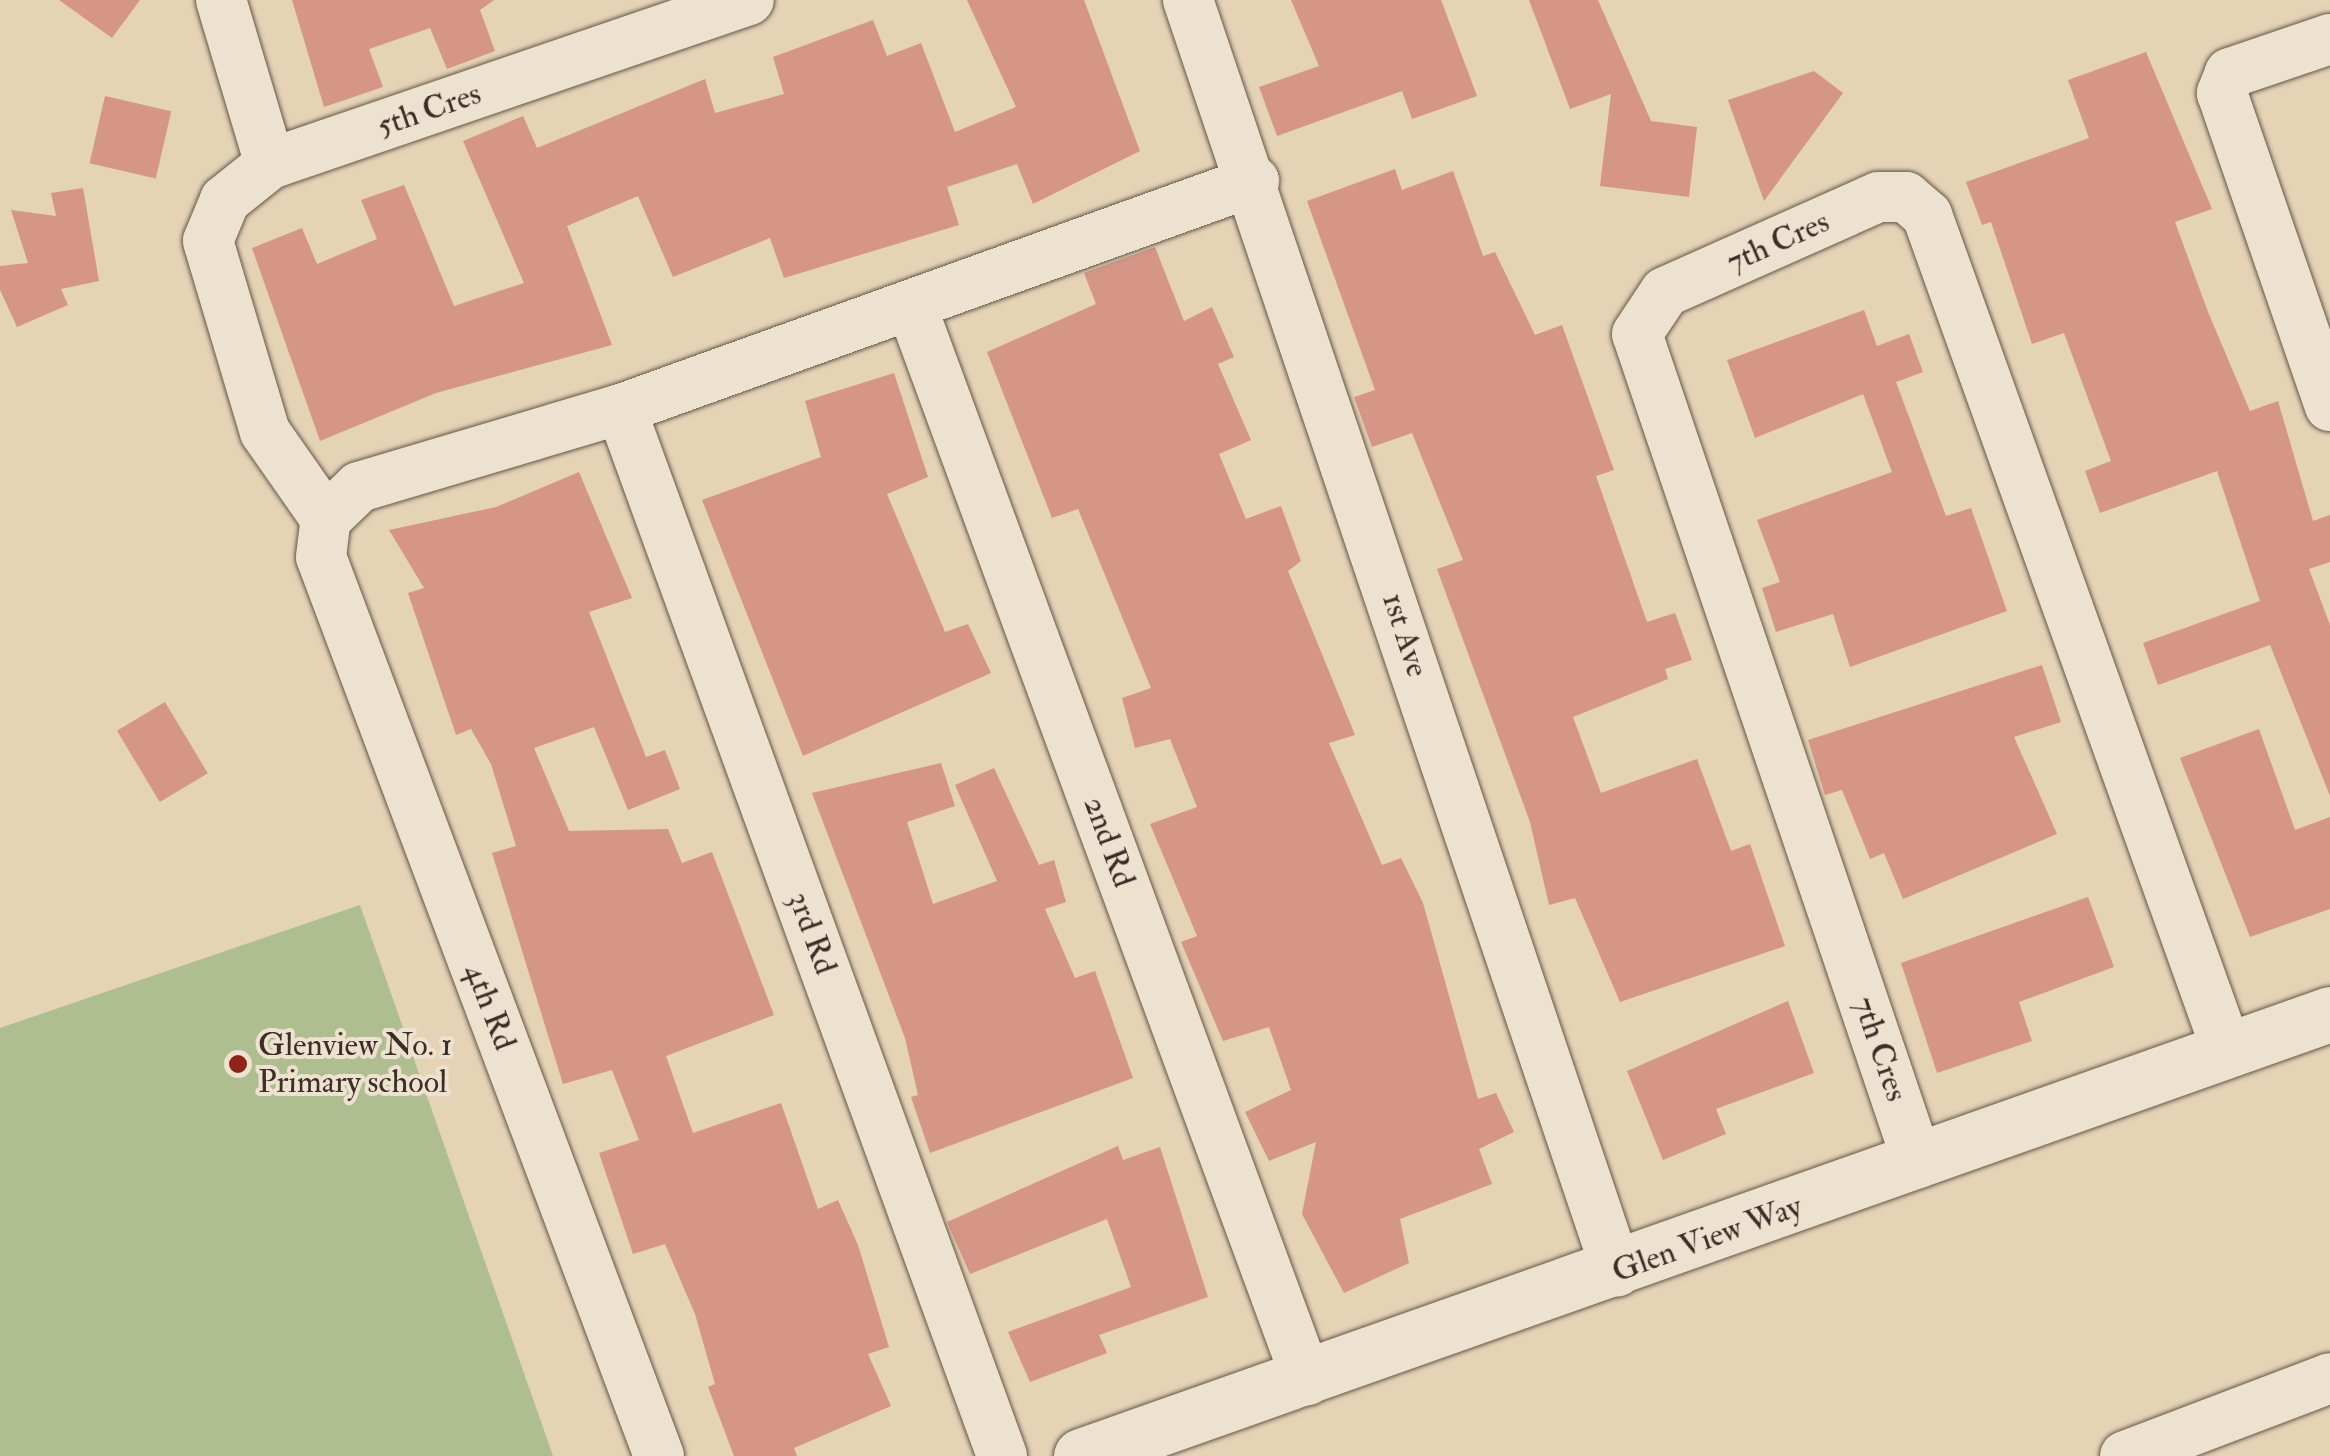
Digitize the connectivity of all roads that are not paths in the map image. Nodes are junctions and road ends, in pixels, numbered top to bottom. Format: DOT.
graph roads {
  1 [pos="220,0"];
  2 [pos="749,0"];
  3 [pos="1188,0"];
  4 [pos="2330,39"];
  5 [pos="270,164"];
  6 [pos="1254,181"];
  7 [pos="912,304"];
  8 [pos="2330,406"];
  9 [pos="621,409"];
  10 [pos="324,538"];
  11 [pos="2330,1014"];
  12 [pos="2226,1048"];
  13 [pos="1918,1163"];
  14 [pos="1616,1272"];
  15 [pos="2330,1378"];
  16 [pos="1308,1380"];
  17 [pos="659,1456"];
  18 [pos="1002,1456"];
  19 [pos="1081,1456"];
  20 [pos="2125,1456"];
  1 -- 5 [label="street"];
  2 -- 5 [label="street, 5th Cres"];
  3 -- 6 [label="street, 1st Ave"];
  4 -- 8 [label="street"];
  5 -- 10 [label="street, 5th Cres"];
  6 -- 7 [label="street"];
  6 -- 14 [label="street, 1st Ave"];
  7 -- 9 [label="street"];
  7 -- 16 [label="street, 2nd Rd"];
  9 -- 10 [label="street"];
  9 -- 18 [label="street, 3rd Rd"];
  10 -- 17 [label="street, 4th Rd"];
  11 -- 12 [label="street, Glen View Way"];
  12 -- 13 [label="street, Glen View Way"];
  12 -- 13 [label="street, 7th Cres"];
  13 -- 14 [label="street, Glen View Way"];
  14 -- 16 [label="street, Glen View Way"];
  15 -- 20 [label="street"];
  16 -- 19 [label="street, Glen View Way"];
}
